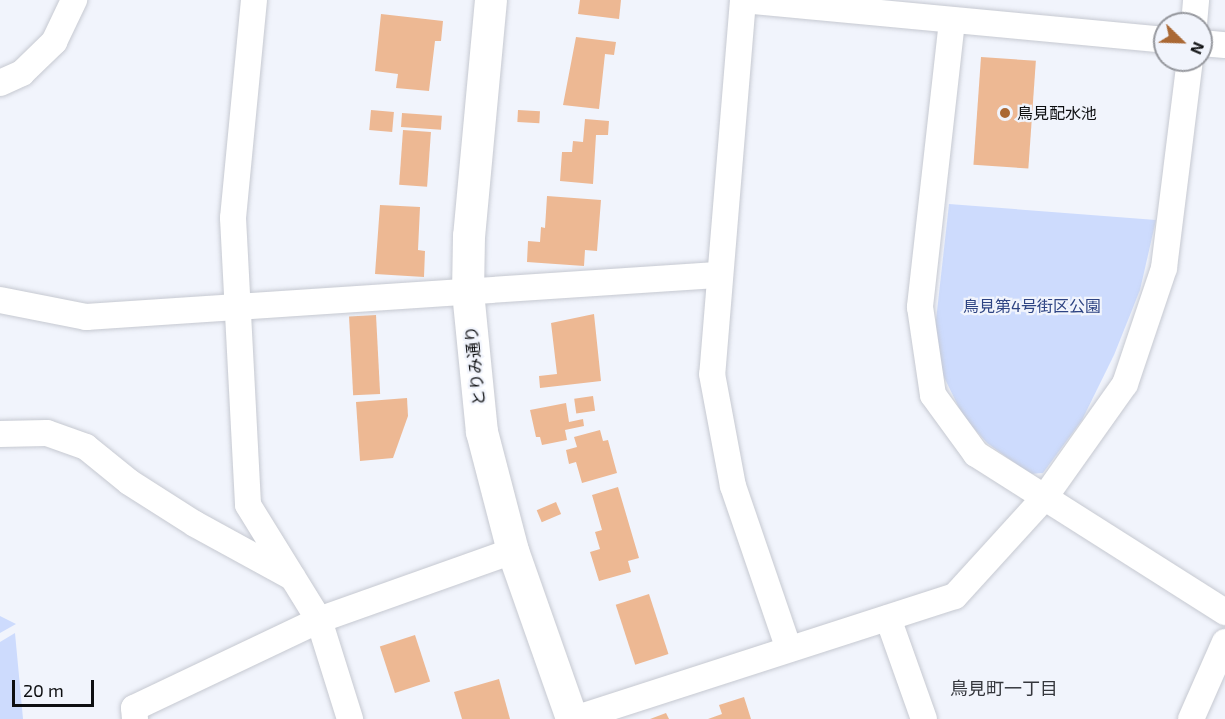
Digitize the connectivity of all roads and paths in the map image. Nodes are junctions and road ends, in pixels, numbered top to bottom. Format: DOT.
graph roads {
  1 [pos="74,0"];
  2 [pos="254,0"];
  3 [pos="491,0"];
  4 [pos="743,0"];
  5 [pos="952,21"];
  6 [pos="1153,39"];
  7 [pos="1188,72"];
  8 [pos="0,83"];
  9 [pos="717,275"];
  10 [pos="468,292"];
  11 [pos="0,300"];
  12 [pos="236,310"];
  13 [pos="0,434"];
  14 [pos="1045,497"];
  15 [pos="513,551"];
  16 [pos="292,576"];
  17 [pos="1225,612"];
  18 [pos="888,618"];
  19 [pos="318,620"];
  20 [pos="1225,642"];
  21 [pos="788,647"];
  22 [pos="135,719"];
  23 [pos="350,719"];
  24 [pos="573,719"];
  25 [pos="924,719"];
  26 [pos="1191,719"];
  1 -- 8 [label="street"];
  2 -- 12 [label="street"];
  3 -- 10 [label="street, とりみ通り"];
  4 -- 5 [label="street"];
  4 -- 9 [label="street"];
  5 -- 6 [label="street"];
  5 -- 14 [label="street"];
  7 -- 14 [label="street"];
  9 -- 10 [label="street"];
  9 -- 21 [label="street"];
  10 -- 12 [label="street"];
  10 -- 15 [label="street, とりみ通り"];
  11 -- 12 [label="street"];
  12 -- 16 [label="street"];
  13 -- 16 [label="street"];
  14 -- 17 [label="street"];
  14 -- 18 [label="street"];
  15 -- 19 [label="street"];
  15 -- 24 [label="street, とりみ通り"];
  16 -- 19 [label="street"];
  18 -- 21 [label="street"];
  18 -- 25 [label="street"];
  19 -- 22 [label="street"];
  19 -- 23 [label="street"];
  20 -- 26 [label="street"];
  21 -- 24 [label="street"];
}
